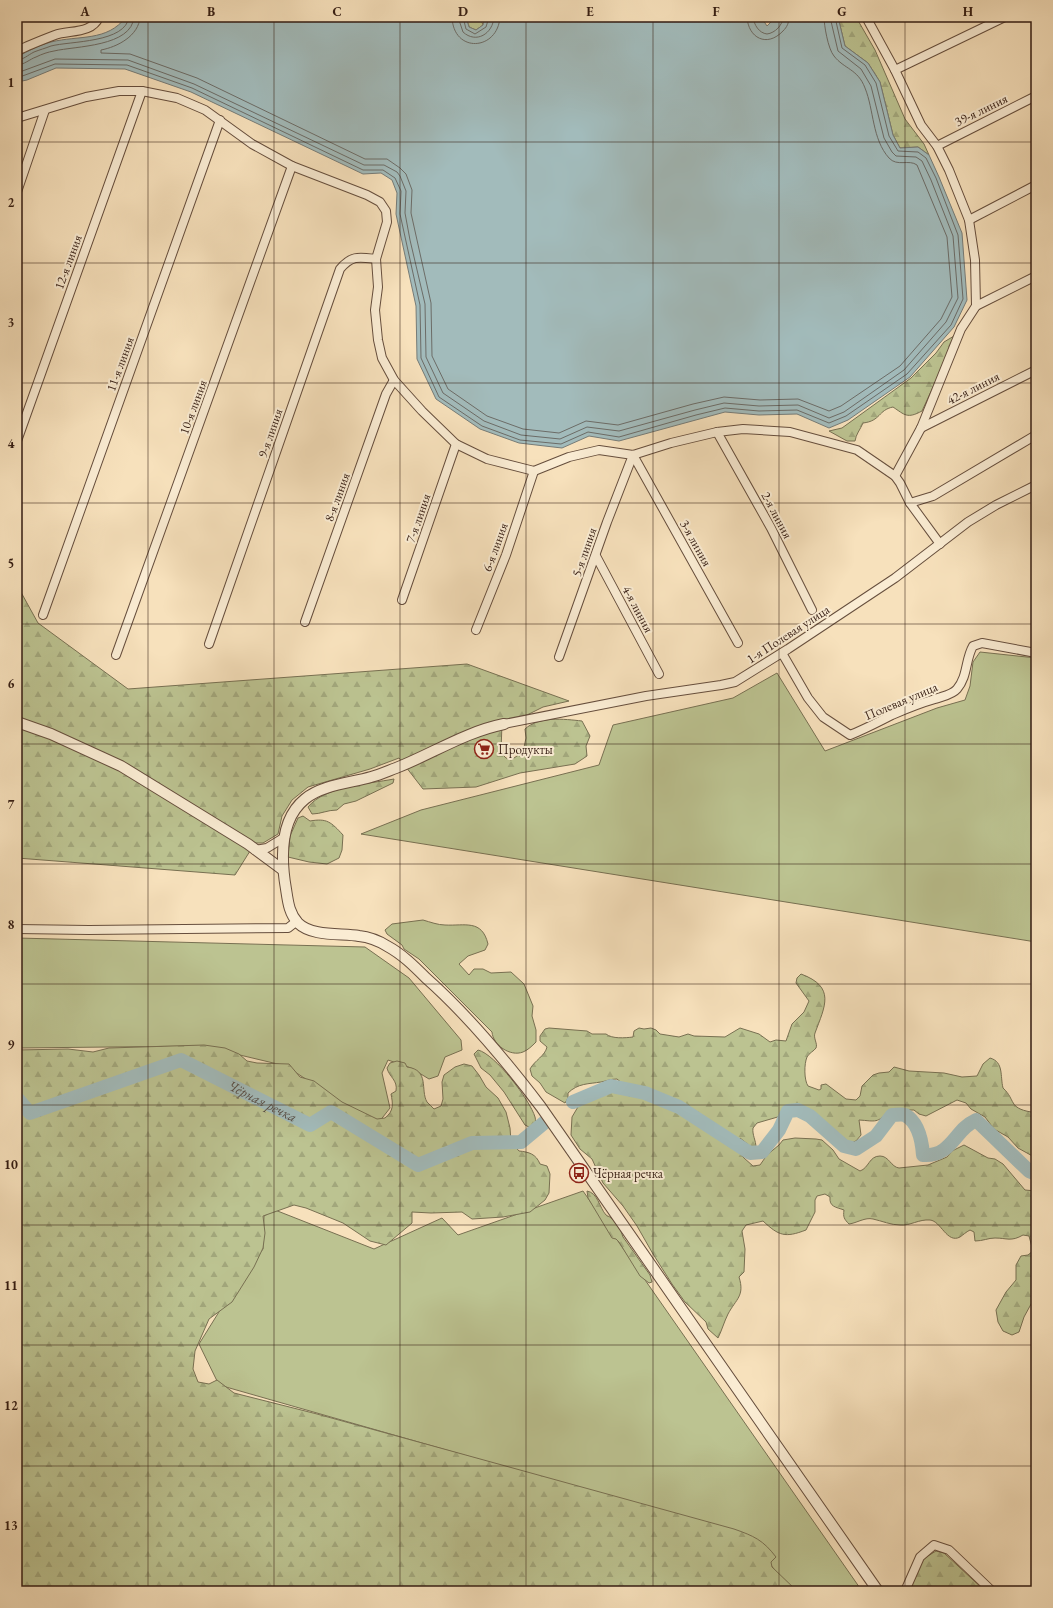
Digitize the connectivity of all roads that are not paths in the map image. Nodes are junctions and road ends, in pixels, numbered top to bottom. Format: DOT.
graph roads {
  1 [pos="866,17"];
  2 [pos="1005,17"];
  3 [pos="96,19"];
  4 [pos="17,51"];
  5 [pos="895,70"];
  6 [pos="142,91"];
  7 [pos="1036,96"];
  8 [pos="45,110"];
  9 [pos="17,118"];
  10 [pos="220,120"];
  11 [pos="937,146"];
  12 [pos="292,166"];
  13 [pos="1036,185"];
  14 [pos="17,192"];
  15 [pos="969,220"];
  16 [pos="376,259"];
  17 [pos="1036,276"];
  18 [pos="976,306"];
  19 [pos="1036,370"];
  20 [pos="394,380"];
  21 [pos="921,428"];
  22 [pos="717,432"];
  23 [pos="1036,435"];
  24 [pos="17,441"];
  25 [pos="456,444"];
  26 [pos="633,455"];
  27 [pos="534,471"];
  28 [pos="895,476"];
  29 [pos="1036,485"];
  30 [pos="910,503"];
  31 [pos="940,544"];
  32 [pos="596,556"];
  33 [pos="402,600"];
  34 [pos="812,610"];
  35 [pos="43,615"];
  36 [pos="305,622"];
  37 [pos="476,630"];
  38 [pos="738,643"];
  39 [pos="209,644"];
  40 [pos="782,653"];
  41 [pos="1036,653"];
  42 [pos="116,655"];
  43 [pos="559,657"];
  44 [pos="658,674"];
  45 [pos="17,722"];
  46 [pos="504,724"];
  47 [pos="284,837"];
  48 [pos="255,850"];
  49 [pos="283,870"];
  50 [pos="297,921"];
  51 [pos="17,929"];
  52 [pos="878,1591"];
  53 [pos="905,1591"];
  54 [pos="992,1591"];
  1 -- 5 [label="street"];
  2 -- 5 [label="street"];
  3 -- 4 [label="street"];
  5 -- 11 [label="street"];
  6 -- 8 [label="street"];
  6 -- 10 [label="street"];
  6 -- 24 [label="street, 12-я линия"];
  7 -- 11 [label="street, 39-я линия"];
  8 -- 9 [label="street"];
  8 -- 14 [label="street"];
  10 -- 12 [label="street"];
  10 -- 35 [label="street, 11-я линия"];
  11 -- 15 [label="street"];
  12 -- 16 [label="street"];
  12 -- 42 [label="street, 10-я линия"];
  13 -- 15 [label="street"];
  15 -- 18 [label="street"];
  16 -- 20 [label="street"];
  16 -- 39 [label="street, 9-я линия"];
  17 -- 18 [label="street"];
  18 -- 21 [label="street"];
  19 -- 21 [label="street, 42-я линия"];
  20 -- 25 [label="street"];
  20 -- 36 [label="street, 8-я линия"];
  21 -- 28 [label="street"];
  22 -- 26 [label="street"];
  22 -- 28 [label="street"];
  22 -- 34 [label="street, 2-я линия"];
  23 -- 30 [label="street"];
  25 -- 27 [label="street"];
  25 -- 33 [label="street, 7-я линия"];
  26 -- 27 [label="street"];
  26 -- 32 [label="street, 5-я линия"];
  26 -- 38 [label="street, 3-я линия"];
  27 -- 37 [label="street, 6-я линия"];
  28 -- 30 [label="street"];
  29 -- 31 [label="street, 1-я Полевая улица"];
  30 -- 31 [label="street"];
  31 -- 40 [label="street, 1-я Полевая улица"];
  32 -- 43 [label="street, 5-я линия"];
  32 -- 44 [label="street, 4-я линия"];
  40 -- 41 [label="street, Полевая улица"];
  40 -- 46 [label="street, 1-я Полевая улица"];
  45 -- 48 [label="street"];
  46 -- 47 [label="street"];
  47 -- 48 [label="street"];
  47 -- 49 [label="street"];
  48 -- 49 [label="street"];
  49 -- 50 [label="street"];
  50 -- 51 [label="street"];
  50 -- 52 [label="street"];
  53 -- 54 [label="street"];
}
